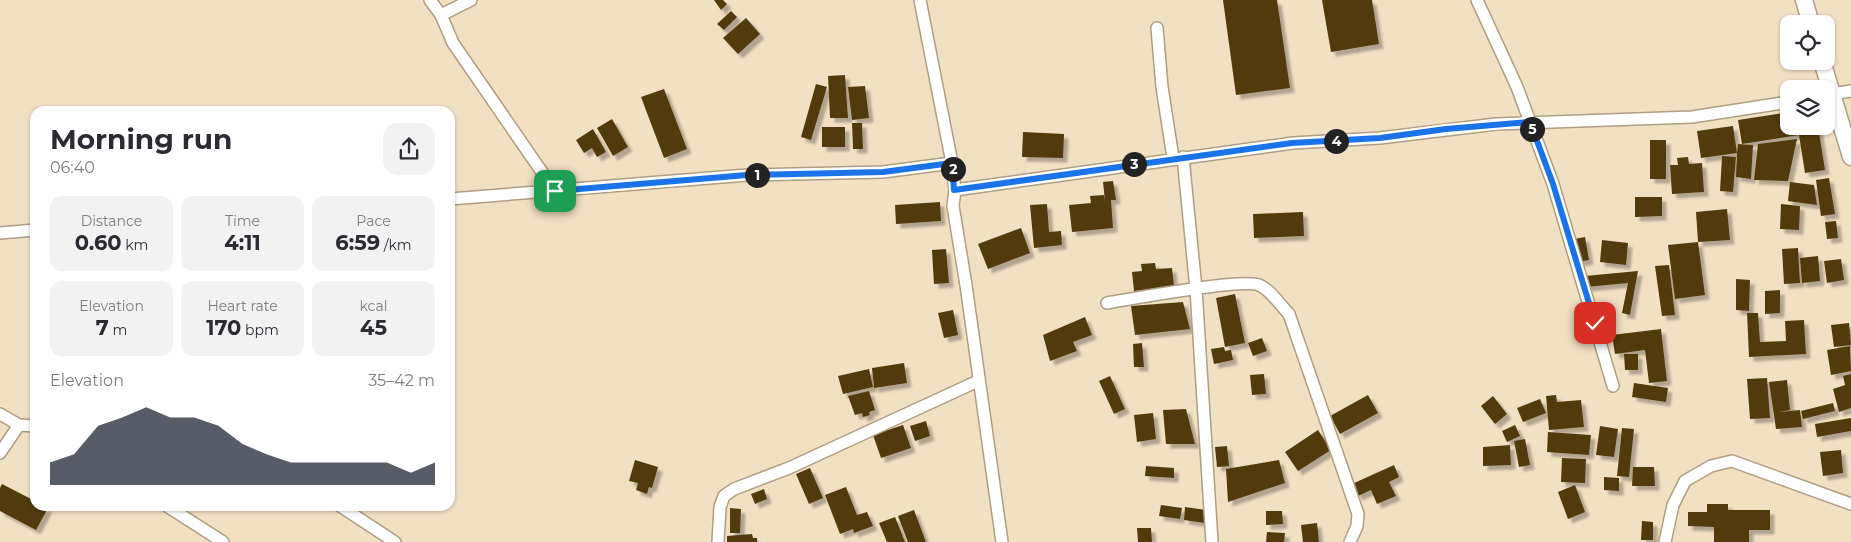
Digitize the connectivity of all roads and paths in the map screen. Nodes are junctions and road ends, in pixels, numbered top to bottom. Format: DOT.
graph roads {
  1 [pos="430,0"];
  2 [pos="472,0"];
  3 [pos="920,0"];
  4 [pos="1477,0"];
  5 [pos="1804,0"];
  6 [pos="1808,15"];
  7 [pos="441,16"];
  8 [pos="1157,28"];
  9 [pos="1851,91"];
  10 [pos="1835,93"];
  11 [pos="1780,103"];
  12 [pos="1835,111"];
  13 [pos="1530,122"];
  14 [pos="1851,157"];
  15 [pos="1178,158"];
  16 [pos="952,163"];
  17 [pos="954,190"];
  18 [pos="555,191"];
  19 [pos="455,199"];
  20 [pos="30,230"];
  21 [pos="0,233"];
  22 [pos="1196,289"];
  23 [pos="1107,302"];
  24 [pos="978,381"];
  25 [pos="1613,386"];
  26 [pos="0,414"];
  27 [pos="19,425"];
  28 [pos="30,426"];
  29 [pos="0,453"];
  30 [pos="1851,504"];
  31 [pos="175,511"];
  32 [pos="348,511"];
  33 [pos="222,542"];
  34 [pos="395,542"];
  35 [pos="718,542"];
  36 [pos="1002,542"];
  37 [pos="1212,542"];
  38 [pos="1350,542"];
  39 [pos="1665,542"];
  1 -- 7 [label="street"];
  2 -- 7 [label="street"];
  3 -- 16 [label="street"];
  4 -- 13 [label="street"];
  5 -- 6 [label="main road"];
  7 -- 18 [label="street"];
  8 -- 15 [label="street"];
  9 -- 10 [label="street"];
  11 -- 13 [label="street"];
  12 -- 14 [label="main road"];
  13 -- 15 [label="street"];
  13 -- 25 [label="street"];
  15 -- 17 [label="street"];
  15 -- 22 [label="street"];
  16 -- 17 [label="street"];
  16 -- 18 [label="street"];
  17 -- 24 [label="street"];
  18 -- 19 [label="street"];
  20 -- 21 [label="street"];
  22 -- 23 [label="street"];
  22 -- 37 [label="street"];
  22 -- 38 [label="street"];
  24 -- 35 [label="street"];
  24 -- 36 [label="street"];
  26 -- 27 [label="street"];
  27 -- 28 [label="street"];
  27 -- 29 [label="street"];
  30 -- 39 [label="street"];
  31 -- 33 [label="street"];
  32 -- 34 [label="street"];
}
